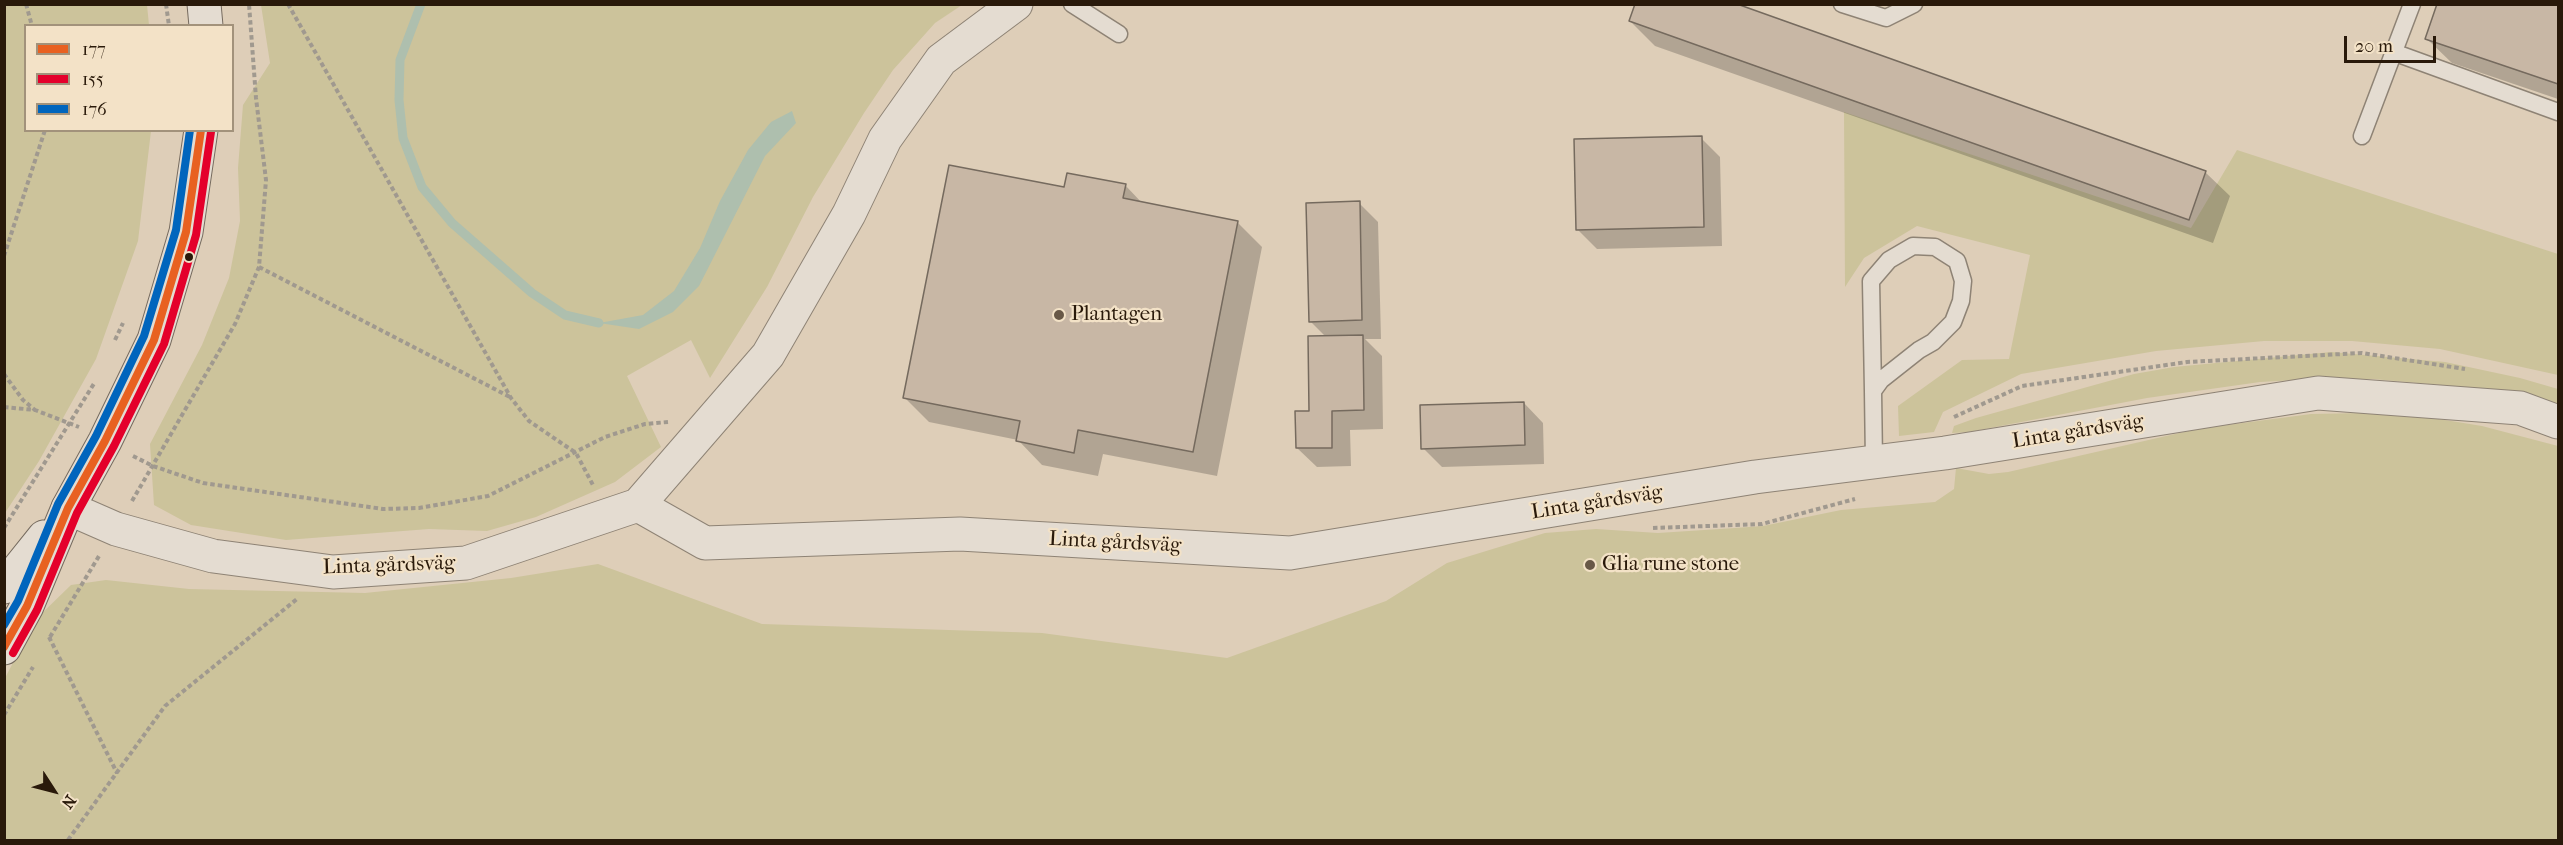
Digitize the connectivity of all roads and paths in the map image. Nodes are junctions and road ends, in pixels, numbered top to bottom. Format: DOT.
graph roads {
  1 [pos="26,4"];
  2 [pos="166,4"];
  3 [pos="204,4"];
  4 [pos="249,4"];
  5 [pos="288,4"];
  6 [pos="1016,4"];
  7 [pos="1072,4"];
  8 [pos="1842,4"];
  9 [pos="1914,4"];
  10 [pos="2412,4"];
  11 [pos="31,24"];
  12 [pos="169,24"];
  13 [pos="206,24"];
  14 [pos="1119,34"];
  15 [pos="2393,52"];
  16 [pos="2559,112"];
  17 [pos="44,132"];
  18 [pos="201,132"];
  19 [pos="2362,136"];
  20 [pos="4,256"];
  21 [pos="259,267"];
  22 [pos="127,315"];
  23 [pos="112,347"];
  24 [pos="4,374"];
  25 [pos="98,377"];
  26 [pos="1873,391"];
  27 [pos="511,398"];
  28 [pos="4,407"];
  29 [pos="35,410"];
  30 [pos="673,422"];
  31 [pos="2559,422"];
  32 [pos="72,423"];
  33 [pos="576,453"];
  34 [pos="1874,462"];
  35 [pos="153,466"];
  36 [pos="638,506"];
  37 [pos="68,508"];
  38 [pos="4,528"];
  39 [pos="116,530"];
  40 [pos="4,586"];
  41 [pos="307,597"];
  42 [pos="50,637"];
  43 [pos="44,647"];
  44 [pos="4,648"];
  45 [pos="38,657"];
  46 [pos="4,716"];
  47 [pos="117,772"];
  48 [pos="68,840"];
  1 -- 11 [label="path"];
  2 -- 12 [label="path"];
  3 -- 13 [label="street"];
  4 -- 21 [label="path"];
  5 -- 27 [label="path"];
  6 -- 36 [label="street"];
  7 -- 14 [label="lane"];
  8 -- 9 [label="lane"];
  10 -- 15 [label="lane"];
  15 -- 16 [label="lane"];
  15 -- 19 [label="lane"];
  17 -- 20 [label="path"];
  18 -- 37 [label="street"];
  21 -- 27 [label="path"];
  21 -- 35 [label="path"];
  22 -- 23 [label="path"];
  24 -- 29 [label="path"];
  25 -- 32 [label="path"];
  26 -- 26 [label="lane"];
  26 -- 34 [label="lane"];
  27 -- 33 [label="path"];
  28 -- 29 [label="path"];
  29 -- 32 [label="path"];
  30 -- 33 [label="path"];
  31 -- 34 [label="street, Linta gårdsväg"];
  32 -- 38 [label="path"];
  33 -- 35 [label="path"];
  34 -- 36 [label="street, Linta gårdsväg"];
  35 -- 39 [label="path"];
  36 -- 39 [label="street, Linta gårdsväg"];
  37 -- 39 [label="street, Linta gårdsväg"];
  37 -- 40 [label="street"];
  37 -- 44 [label="street"];
  39 -- 42 [label="path"];
  41 -- 47 [label="path"];
  42 -- 43 [label="path"];
  42 -- 47 [label="path"];
  45 -- 46 [label="path"];
  47 -- 48 [label="path"];
}
